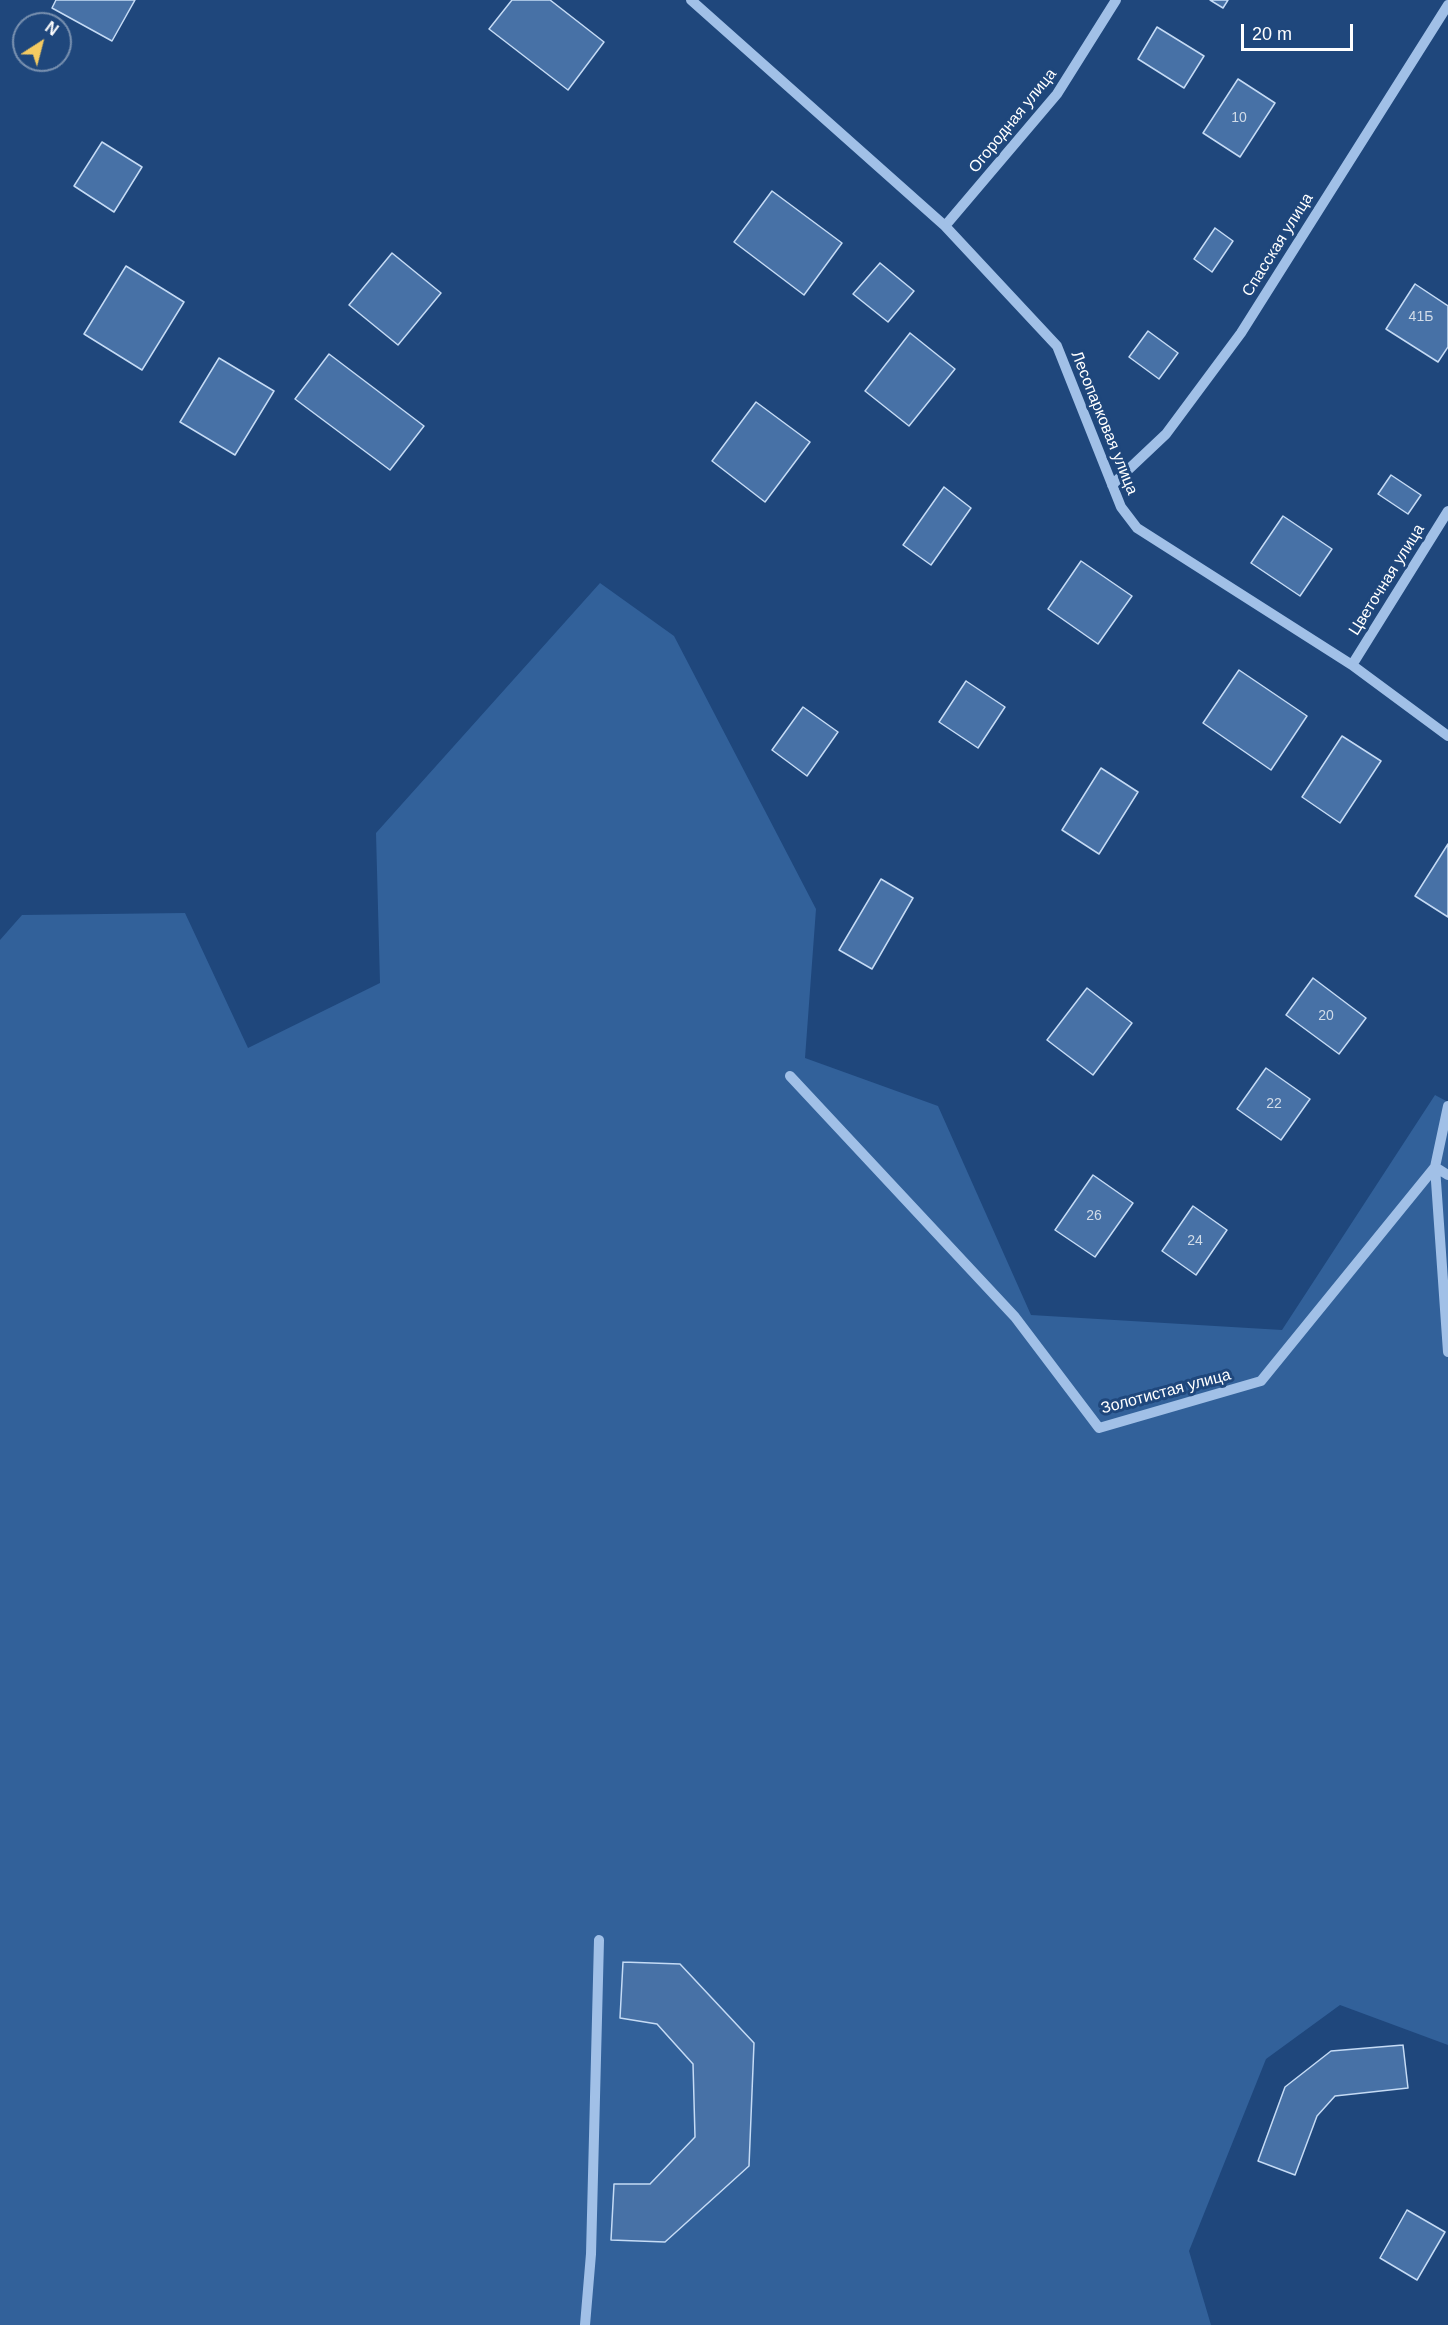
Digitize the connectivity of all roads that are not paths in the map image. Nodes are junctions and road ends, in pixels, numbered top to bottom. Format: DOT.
graph roads {
  1 [pos="1116,0"];
  2 [pos="696,1"];
  3 [pos="1448,5"];
  4 [pos="945,226"];
  5 [pos="1112,485"];
  6 [pos="1448,511"];
  7 [pos="1352,665"];
  8 [pos="1448,736"];
  9 [pos="790,1076"];
  10 [pos="1448,1106"];
  11 [pos="1435,1167"];
  12 [pos="1448,1174"];
  13 [pos="1448,1352"];
  14 [pos="599,1940"];
  15 [pos="585,2325"];
  1 -- 4 [label="street, Огородная улица"];
  2 -- 4 [label="street, Лесопарковая улица"];
  3 -- 5 [label="street, Спасская улица"];
  4 -- 5 [label="street, Лесопарковая улица"];
  5 -- 7 [label="street, Лесопарковая улица"];
  6 -- 7 [label="street, Цветочная улица"];
  7 -- 8 [label="street, Лесопарковая улица"];
  9 -- 11 [label="street, Золотистая улица"];
  10 -- 11 [label="street, Золотистая улица"];
  11 -- 12 [label="street"];
  11 -- 13 [label="street"];
  14 -- 15 [label="street"];
}
